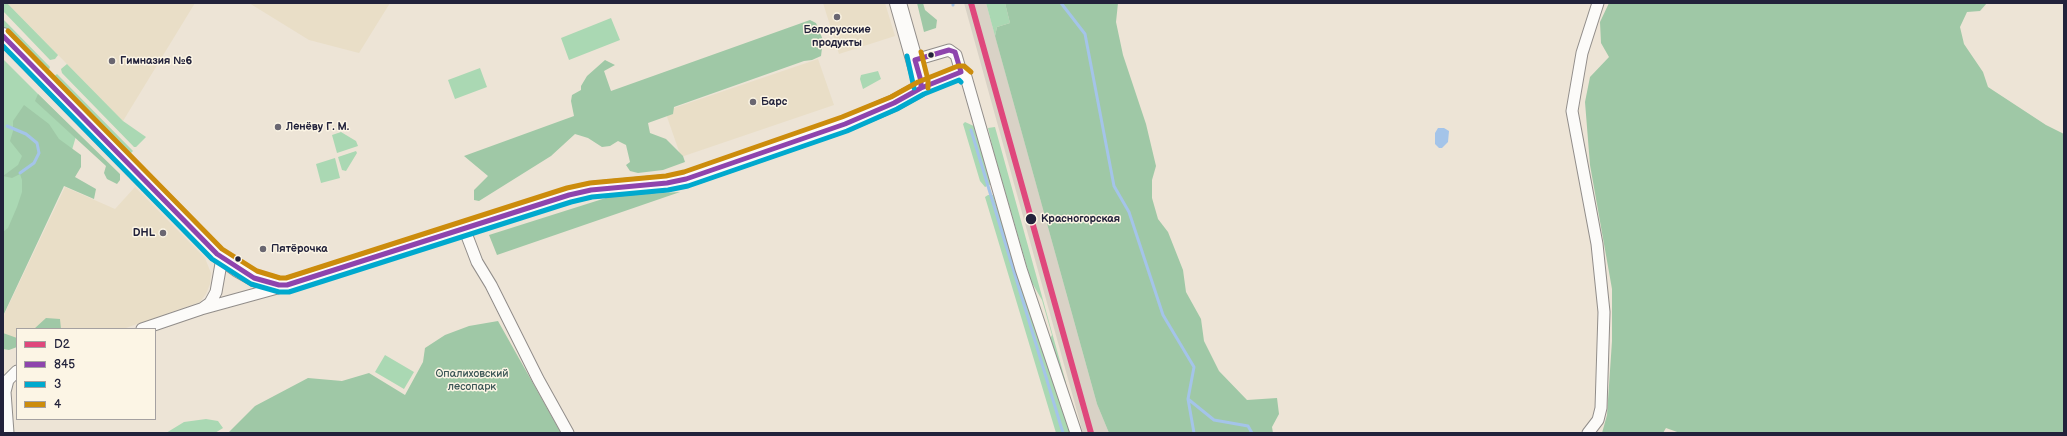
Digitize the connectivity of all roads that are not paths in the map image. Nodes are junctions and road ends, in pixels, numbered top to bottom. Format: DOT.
graph roads {
  1 [pos="898,3"];
  2 [pos="1598,3"];
  3 [pos="3,36"];
  4 [pos="915,60"];
  5 [pos="961,72"];
  6 [pos="920,88"];
  7 [pos="464,228"];
  8 [pos="222,258"];
  9 [pos="287,285"];
  10 [pos="201,309"];
  11 [pos="145,328"];
  12 [pos="16,372"];
  13 [pos="8,433"];
  14 [pos="568,433"];
  15 [pos="1076,433"];
  16 [pos="1588,433"];
  1 -- 4 [label="street"];
  2 -- 16 [label="street"];
  3 -- 8 [label="street"];
  4 -- 5 [label="street"];
  4 -- 6 [label="street"];
  5 -- 6 [label="street"];
  5 -- 15 [label="street"];
  6 -- 7 [label="street"];
  7 -- 9 [label="street"];
  7 -- 14 [label="street"];
  8 -- 9 [label="street"];
  8 -- 10 [label="street"];
  9 -- 10 [label="street"];
  10 -- 11 [label="street"];
  12 -- 13 [label="street"];
}
